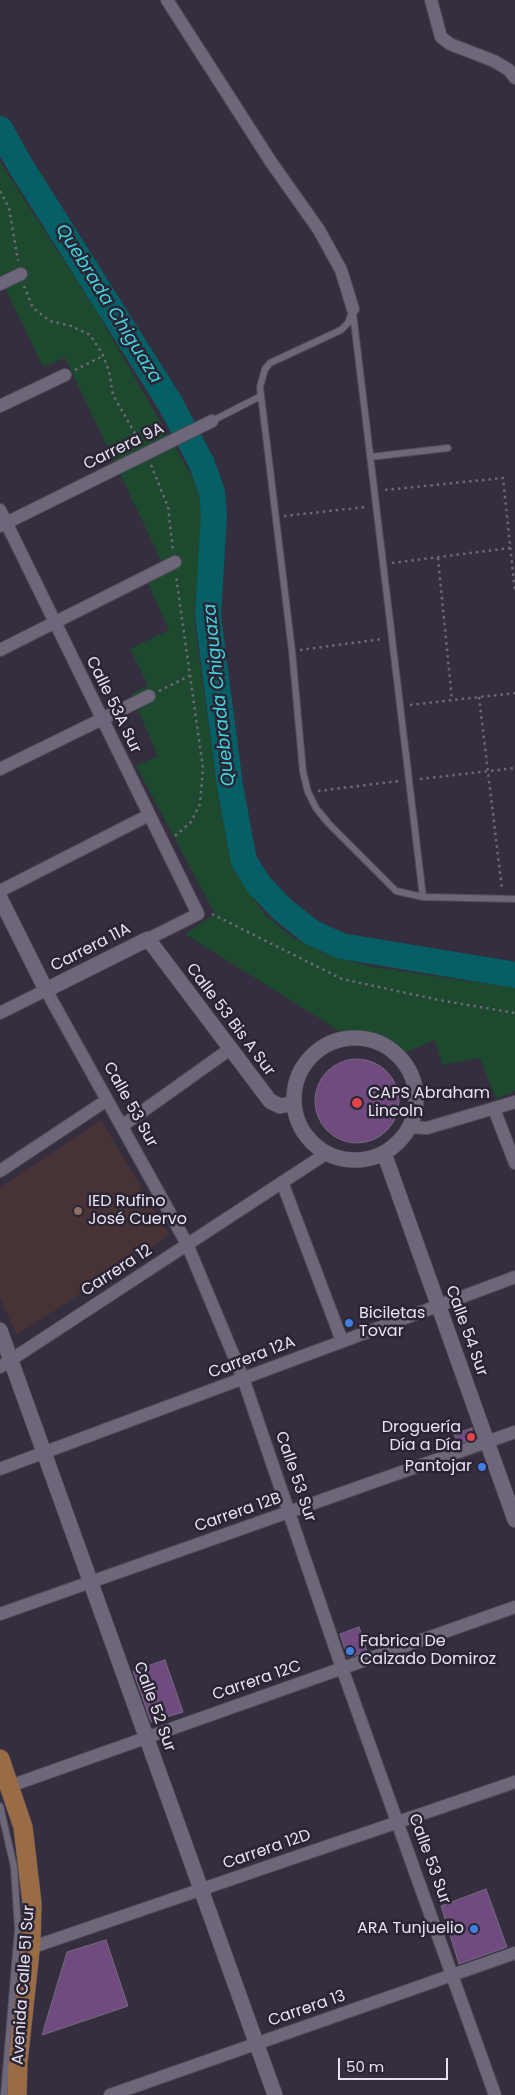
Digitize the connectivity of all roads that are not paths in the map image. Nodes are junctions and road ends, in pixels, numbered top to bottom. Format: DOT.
graph roads {
  1 [pos="167,0"];
  2 [pos="431,0"];
  3 [pos="515,78"];
  4 [pos="21,274"];
  5 [pos="0,284"];
  6 [pos="353,309"];
  7 [pos="65,375"];
  8 [pos="261,396"];
  9 [pos="0,406"];
  10 [pos="209,423"];
  11 [pos="448,448"];
  12 [pos="370,457"];
  13 [pos="0,510"];
  14 [pos="3,524"];
  15 [pos="175,562"];
  16 [pos="55,622"];
  17 [pos="0,650"];
  18 [pos="149,696"];
  19 [pos="102,719"];
  20 [pos="0,769"];
  21 [pos="149,815"];
  22 [pos="0,891"];
  23 [pos="423,897"];
  24 [pos="0,898"];
  25 [pos="515,899"];
  26 [pos="198,914"];
  27 [pos="148,939"];
  28 [pos="46,990"];
  29 [pos="0,1013"];
  30 [pos="230,1049"];
  31 [pos="107,1100"];
  32 [pos="515,1102"];
  33 [pos="294,1103"];
  34 [pos="494,1109"];
  35 [pos="122,1126"];
  36 [pos="409,1128"];
  37 [pos="384,1152"];
  38 [pos="327,1153"];
  39 [pos="515,1163"];
  40 [pos="0,1171"];
  41 [pos="282,1182"];
  42 [pos="187,1244"];
  43 [pos="515,1277"];
  44 [pos="438,1305"];
  45 [pos="0,1330"];
  46 [pos="342,1341"];
  47 [pos="6,1364"];
  48 [pos="243,1378"];
  49 [pos="515,1432"];
  50 [pos="487,1442"];
  51 [pos="44,1452"];
  52 [pos="0,1469"];
  53 [pos="288,1512"];
  54 [pos="515,1520"];
  55 [pos="91,1582"];
  56 [pos="515,1607"];
  57 [pos="0,1614"];
  58 [pos="342,1668"];
  59 [pos="147,1737"];
  60 [pos="0,1759"];
  61 [pos="515,1782"];
  62 [pos="10,1786"];
  63 [pos="0,1806"];
  64 [pos="397,1823"];
  65 [pos="201,1889"];
  66 [pos="30,1948"];
  67 [pos="515,1953"];
  68 [pos="452,1975"];
  69 [pos="256,2044"];
  70 [pos="4,2095"];
  71 [pos="17,2095"];
  72 [pos="110,2095"];
  73 [pos="275,2095"];
  74 [pos="495,2095"];
  1 -- 6 [label="street"];
  2 -- 3 [label="street"];
  4 -- 5 [label="street"];
  6 -- 8 [label="lane"];
  6 -- 12 [label="lane"];
  7 -- 9 [label="street"];
  8 -- 10 [label="lane, Carrera 9A"];
  8 -- 23 [label="lane"];
  10 -- 14 [label="street, Carrera 9A"];
  11 -- 12 [label="lane"];
  12 -- 23 [label="lane"];
  13 -- 14 [label="street, Calle 53A Sur"];
  14 -- 16 [label="street, Calle 53A Sur"];
  15 -- 16 [label="street"];
  16 -- 17 [label="street"];
  16 -- 19 [label="street, Calle 53A Sur"];
  18 -- 19 [label="street"];
  19 -- 20 [label="street"];
  19 -- 21 [label="street, Calle 53A Sur"];
  21 -- 22 [label="street"];
  21 -- 26 [label="street, Calle 53A Sur"];
  23 -- 25 [label="lane"];
  24 -- 28 [label="street, Calle 53 Sur"];
  26 -- 27 [label="street, Carrera 11A"];
  27 -- 28 [label="street, Carrera 11A"];
  27 -- 30 [label="street, Calle 53 Bis A Sur"];
  28 -- 29 [label="street, Carrera 11A"];
  28 -- 31 [label="street, Calle 53 Sur"];
  30 -- 33 [label="street, Calle 53 Bis A Sur"];
  30 -- 35 [label="street"];
  31 -- 35 [label="street, Calle 53 Sur"];
  31 -- 40 [label="street"];
  32 -- 34 [label="street"];
  33 -- 36 [label="street"];
  33 -- 38 [label="street"];
  34 -- 36 [label="street"];
  34 -- 39 [label="street"];
  35 -- 42 [label="street, Calle 53 Sur"];
  36 -- 37 [label="street"];
  37 -- 38 [label="street"];
  37 -- 44 [label="street, Calle 54 Sur"];
  38 -- 41 [label="street, Carrera 12"];
  41 -- 42 [label="street, Carrera 12"];
  41 -- 46 [label="street"];
  42 -- 47 [label="street, Carrera 12"];
  42 -- 48 [label="street, Calle 53 Sur"];
  43 -- 44 [label="street, Carrera 12A"];
  44 -- 46 [label="street, Carrera 12A"];
  44 -- 50 [label="street, Calle 54 Sur"];
  45 -- 47 [label="street, Calle 52 Sur"];
  46 -- 48 [label="street, Carrera 12A"];
  47 -- 51 [label="street, Calle 52 Sur"];
  48 -- 51 [label="street, Carrera 12A"];
  48 -- 53 [label="street, Calle 53 Sur"];
  49 -- 50 [label="street, Carrera 12B"];
  50 -- 53 [label="street, Carrera 12B"];
  50 -- 54 [label="street, Calle 54 Sur"];
  51 -- 52 [label="street, Carrera 12A"];
  51 -- 55 [label="street, Calle 52 Sur"];
  53 -- 55 [label="street, Carrera 12B"];
  53 -- 58 [label="street, Calle 53 Sur"];
  55 -- 57 [label="street, Carrera 12B"];
  55 -- 59 [label="street, Calle 52 Sur"];
  56 -- 58 [label="street, Carrera 12C"];
  58 -- 59 [label="street, Carrera 12C"];
  58 -- 64 [label="street, Calle 53 Sur"];
  59 -- 62 [label="street, Carrera 12C"];
  59 -- 65 [label="street, Calle 52 Sur"];
  60 -- 62 [label="main road, Avenida Calle 51 Sur"];
  61 -- 64 [label="street, Carrera 12D"];
  62 -- 66 [label="main road, Avenida Calle 51 Sur"];
  63 -- 70 [label="lane"];
  64 -- 65 [label="street, Carrera 12D"];
  64 -- 68 [label="street, Calle 53 Sur"];
  65 -- 66 [label="street, Carrera 12D"];
  65 -- 69 [label="street, Calle 52 Sur"];
  66 -- 71 [label="main road, Avenida Calle 51 Sur"];
  67 -- 68 [label="street, Carrera 13"];
  68 -- 69 [label="street, Carrera 13"];
  68 -- 74 [label="street, Calle 53 Sur"];
  69 -- 72 [label="street, Carrera 13"];
  69 -- 73 [label="street, Calle 52 Sur"];
}
